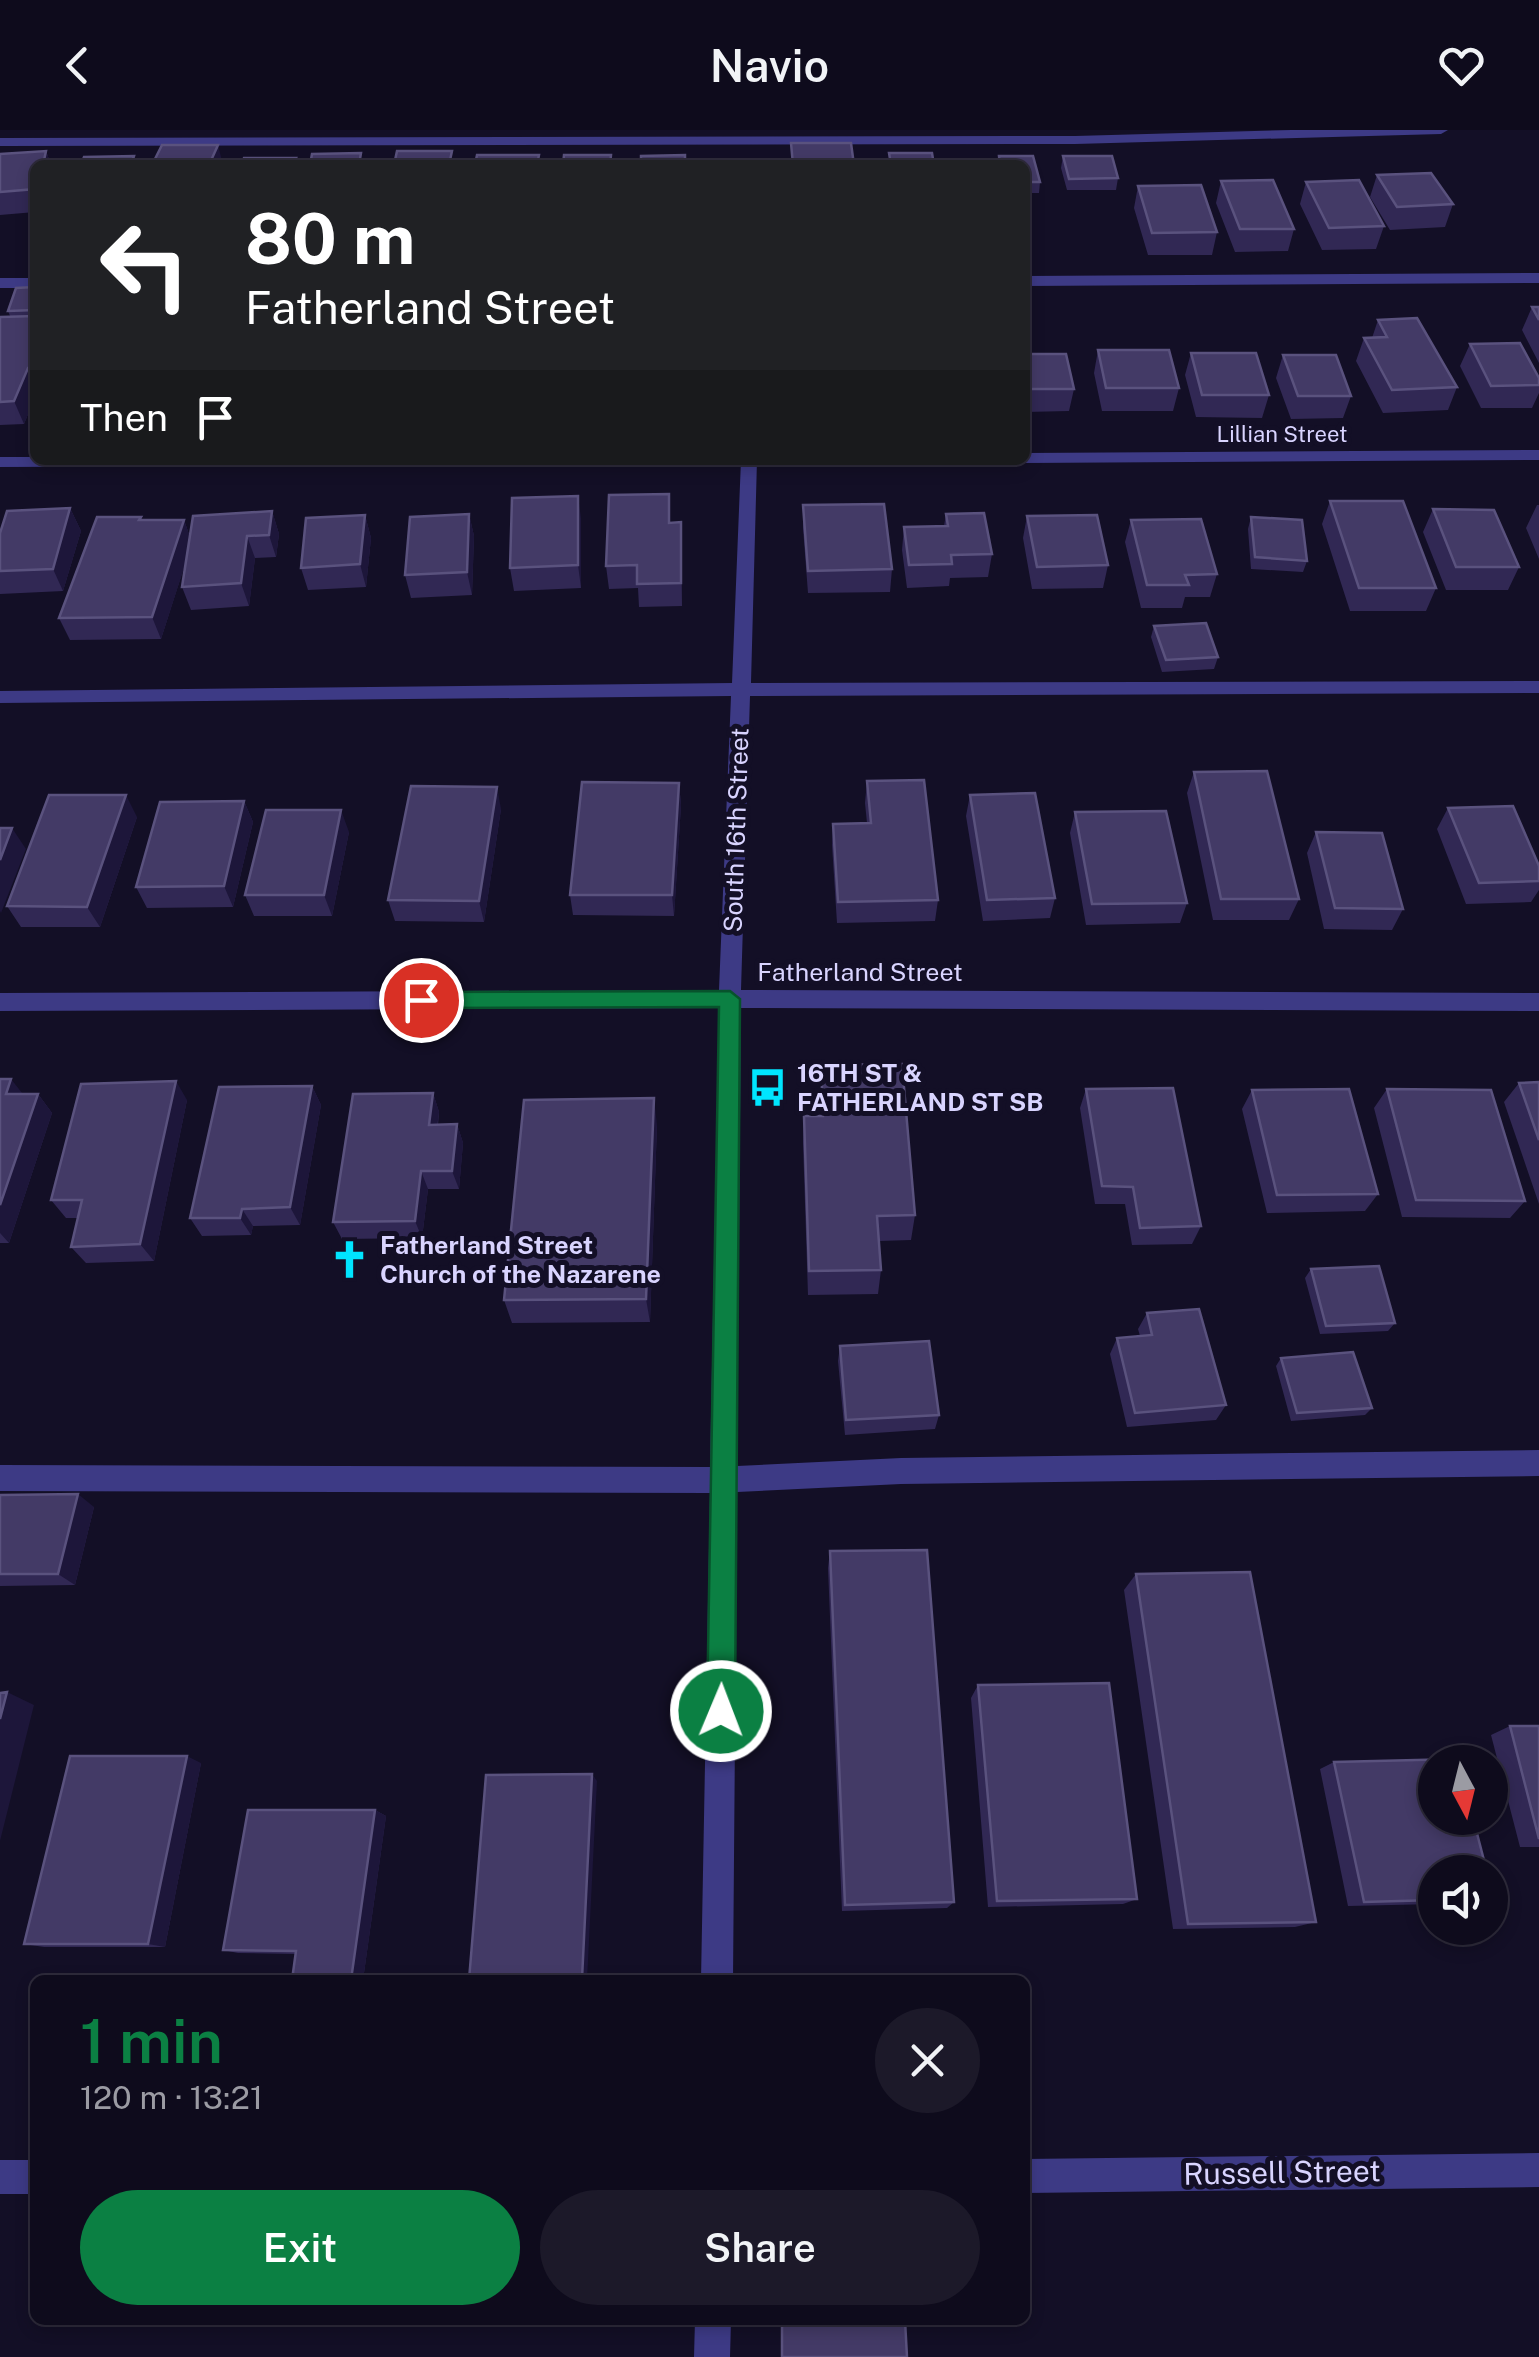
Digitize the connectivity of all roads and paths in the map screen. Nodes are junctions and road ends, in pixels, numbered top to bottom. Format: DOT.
graph roads {
  1 [pos="1441,130"];
  2 [pos="0,142"];
  3 [pos="736,142"];
  4 [pos="1539,278"];
  5 [pos="1030,281"];
  6 [pos="0,283"];
  7 [pos="30,283"];
  8 [pos="1539,456"];
  9 [pos="1030,458"];
  10 [pos="0,462"];
  11 [pos="30,462"];
  12 [pos="749,465"];
  13 [pos="741,688"];
  14 [pos="1539,688"];
  15 [pos="0,697"];
  16 [pos="730,999"];
  17 [pos="0,1002"];
  18 [pos="1539,1002"];
  19 [pos="1539,1462"];
  20 [pos="0,1478"];
  21 [pos="724,1480"];
  22 [pos="718,1975"];
  23 [pos="1539,2170"];
  24 [pos="1030,2176"];
  25 [pos="0,2177"];
  26 [pos="30,2177"];
  27 [pos="713,2325"];
  28 [pos="712,2357"];
  1 -- 3 [label="street"];
  2 -- 3 [label="street"];
  4 -- 5 [label="street"];
  6 -- 7 [label="street"];
  8 -- 9 [label="street, Lillian Street"];
  10 -- 11 [label="street"];
  12 -- 13 [label="street, South 16th Street"];
  13 -- 14 [label="street"];
  13 -- 15 [label="street"];
  13 -- 16 [label="street, South 16th Street"];
  16 -- 17 [label="street, Fatherland Street"];
  16 -- 18 [label="street, Fatherland Street"];
  16 -- 21 [label="street, South 16th Street"];
  19 -- 21 [label="street"];
  20 -- 21 [label="street"];
  21 -- 22 [label="street, South 16th Street"];
  23 -- 24 [label="street, Russell Street"];
  25 -- 26 [label="street"];
  27 -- 28 [label="street"];
}
